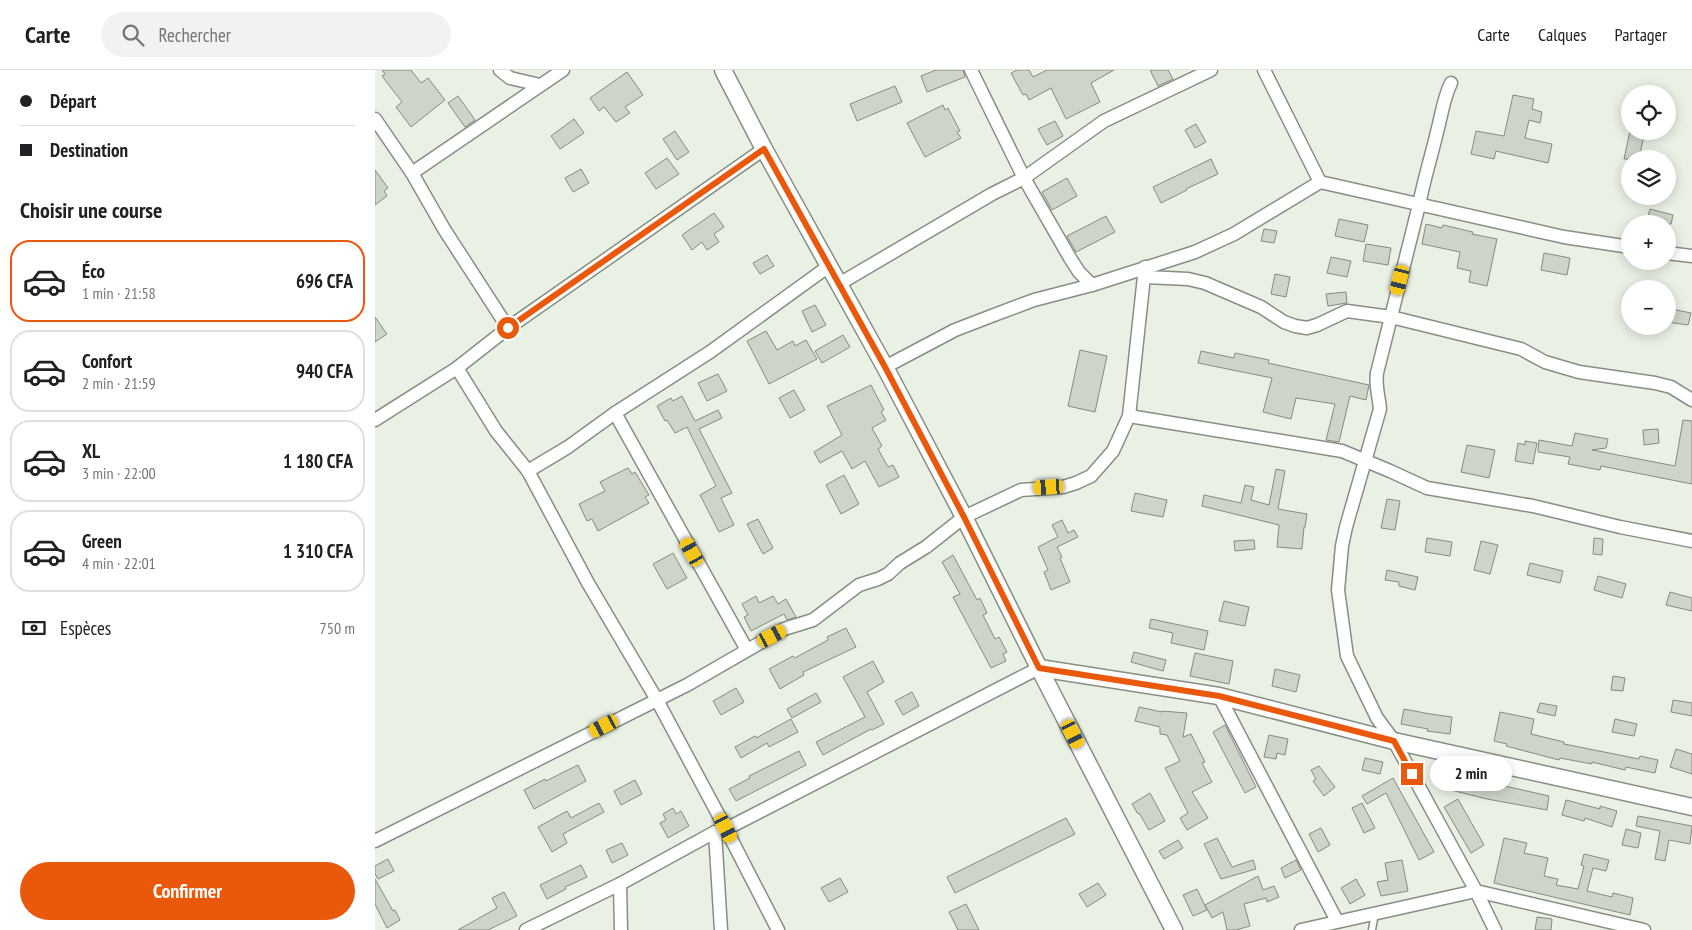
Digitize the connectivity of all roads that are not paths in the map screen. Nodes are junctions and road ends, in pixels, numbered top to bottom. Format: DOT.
graph roads {
  1 [pos="500,70"];
  2 [pos="563,70"];
  3 [pos="723,70"];
  4 [pos="971,70"];
  5 [pos="1211,70"];
  6 [pos="1264,70"];
  7 [pos="1451,83"];
  8 [pos="540,85"];
  9 [pos="375,119"];
  10 [pos="764,149"];
  11 [pos="412,173"];
  12 [pos="1024,178"];
  13 [pos="1320,182"];
  14 [pos="1419,204"];
  15 [pos="1621,246"];
  16 [pos="1676,254"];
  17 [pos="1692,256"];
  18 [pos="829,266"];
  19 [pos="1145,272"];
  20 [pos="839,284"];
  21 [pos="1092,285"];
  22 [pos="1391,317"];
  23 [pos="508,328"];
  24 [pos="885,367"];
  25 [pos="457,368"];
  26 [pos="1692,400"];
  27 [pos="615,413"];
  28 [pos="1129,416"];
  29 [pos="376,417"];
  30 [pos="1365,460"];
  31 [pos="528,471"];
  32 [pos="964,517"];
  33 [pos="1692,542"];
  34 [pos="747,650"];
  35 [pos="1039,668"];
  36 [pos="1219,696"];
  37 [pos="657,700"];
  38 [pos="1394,741"];
  39 [pos="1692,807"];
  40 [pos="720,830"];
  41 [pos="375,841"];
  42 [pos="620,884"];
  43 [pos="1476,891"];
  44 [pos="1375,913"];
  45 [pos="1590,918"];
  46 [pos="1340,926"];
  47 [pos="526,930"];
  48 [pos="621,930"];
  49 [pos="721,930"];
  50 [pos="778,930"];
  51 [pos="1174,930"];
  52 [pos="1301,930"];
  53 [pos="1372,930"];
  54 [pos="1495,930"];
  55 [pos="1596,930"];
  56 [pos="1644,930"];
  1 -- 8 [label="street"];
  2 -- 8 [label="street"];
  3 -- 10 [label="street"];
  4 -- 12 [label="street"];
  5 -- 12 [label="street"];
  6 -- 13 [label="street"];
  7 -- 14 [label="street"];
  8 -- 11 [label="street"];
  9 -- 11 [label="street"];
  10 -- 18 [label="street"];
  10 -- 23 [label="street"];
  11 -- 23 [label="street"];
  12 -- 20 [label="street"];
  12 -- 21 [label="street"];
  13 -- 14 [label="street"];
  13 -- 19 [label="street"];
  14 -- 15 [label="street"];
  14 -- 22 [label="street"];
  16 -- 17 [label="street"];
  18 -- 20 [label="street"];
  18 -- 27 [label="street"];
  19 -- 21 [label="street"];
  19 -- 22 [label="street"];
  19 -- 28 [label="street"];
  20 -- 24 [label="street"];
  21 -- 24 [label="street"];
  22 -- 26 [label="street"];
  22 -- 30 [label="street"];
  23 -- 25 [label="street"];
  24 -- 32 [label="street"];
  25 -- 29 [label="street"];
  25 -- 31 [label="street"];
  27 -- 31 [label="street"];
  27 -- 34 [label="street"];
  28 -- 30 [label="street"];
  28 -- 32 [label="street"];
  30 -- 33 [label="street"];
  30 -- 38 [label="street"];
  31 -- 37 [label="street"];
  32 -- 34 [label="street"];
  32 -- 35 [label="street"];
  34 -- 37 [label="street"];
  35 -- 36 [label="street"];
  35 -- 40 [label="street"];
  35 -- 51 [label="street"];
  36 -- 38 [label="street"];
  36 -- 46 [label="street"];
  37 -- 40 [label="street"];
  37 -- 41 [label="street"];
  38 -- 39 [label="street"];
  38 -- 43 [label="street"];
  40 -- 42 [label="street"];
  40 -- 49 [label="street"];
  40 -- 50 [label="street"];
  42 -- 47 [label="street"];
  42 -- 48 [label="street"];
  43 -- 44 [label="street"];
  43 -- 45 [label="street"];
  43 -- 54 [label="street"];
  44 -- 46 [label="street"];
  44 -- 53 [label="lane"];
  45 -- 55 [label="street"];
  45 -- 56 [label="street"];
  46 -- 52 [label="street"];
}
